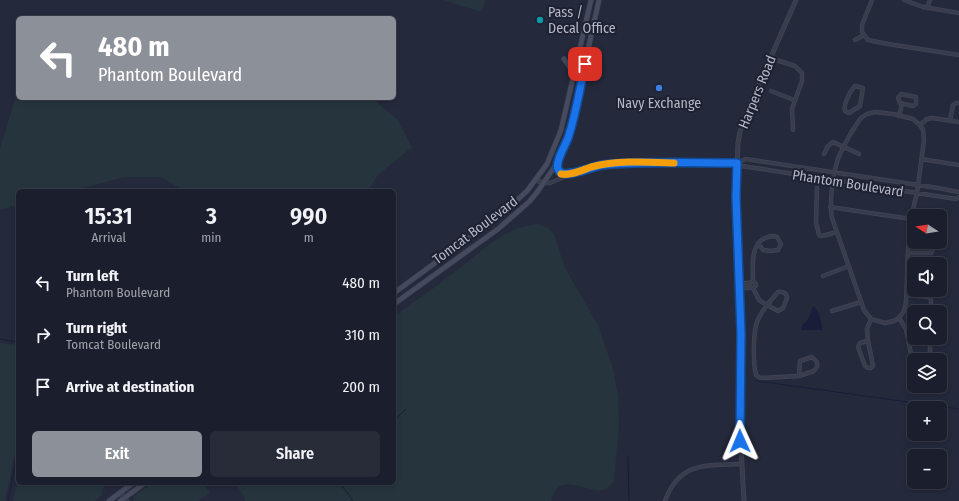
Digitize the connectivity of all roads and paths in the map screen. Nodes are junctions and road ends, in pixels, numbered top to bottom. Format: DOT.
graph roads {
  1 [pos="591,0"];
  2 [pos="599,0"];
  3 [pos="796,0"];
  4 [pos="872,0"];
  5 [pos="904,0"];
  6 [pos="930,0"];
  7 [pos="927,8"];
  8 [pos="959,13"];
  9 [pos="864,35"];
  10 [pos="855,40"];
  11 [pos="959,55"];
  12 [pos="770,58"];
  13 [pos="564,59"];
  14 [pos="574,79"];
  15 [pos="771,91"];
  16 [pos="794,100"];
  17 [pos="959,103"];
  18 [pos="902,104"];
  19 [pos="860,106"];
  20 [pos="865,115"];
  21 [pos="899,116"];
  22 [pos="950,121"];
  23 [pos="959,122"];
  24 [pos="920,125"];
  25 [pos="793,130"];
  26 [pos="844,147"];
  27 [pos="824,154"];
  28 [pos="859,154"];
  29 [pos="921,159"];
  30 [pos="556,163"];
  31 [pos="737,163"];
  32 [pos="959,165"];
  33 [pos="835,172"];
  34 [pos="569,174"];
  35 [pos="535,180"];
  36 [pos="834,180"];
  37 [pos="544,183"];
  38 [pos="919,184"];
  39 [pos="817,188"];
  40 [pos="959,192"];
  41 [pos="917,193"];
  42 [pos="959,197"];
  43 [pos="830,207"];
  44 [pos="913,209"];
  45 [pos="907,219"];
  46 [pos="836,232"];
  47 [pos="758,243"];
  48 [pos="908,249"];
  49 [pos="932,249"];
  50 [pos="908,253"];
  51 [pos="908,257"];
  52 [pos="849,266"];
  53 [pos="822,276"];
  54 [pos="751,282"];
  55 [pos="740,286"];
  56 [pos="752,288"];
  57 [pos="396,292"];
  58 [pos="907,295"];
  59 [pos="861,302"];
  60 [pos="396,303"];
  61 [pos="767,305"];
  62 [pos="832,311"];
  63 [pos="899,318"];
  64 [pos="871,319"];
  65 [pos="907,334"];
  66 [pos="868,341"];
  67 [pos="909,345"];
  68 [pos="930,345"];
  69 [pos="799,376"];
  70 [pos="741,464"];
  71 [pos="130,485"];
  72 [pos="143,485"];
  73 [pos="120,492"];
  74 [pos="126,499"];
  75 [pos="109,501"];
  76 [pos="120,501"];
  77 [pos="665,501"];
  78 [pos="744,501"];
  1 -- 14 [label="main road, Tomcat Boulevard"];
  2 -- 30 [label="main road, Tomcat Boulevard"];
  3 -- 12 [label="street, Harpers Road"];
  4 -- 9 [label="street"];
  5 -- 7 [label="street"];
  6 -- 7 [label="street"];
  7 -- 8 [label="street"];
  9 -- 10 [label="street"];
  9 -- 11 [label="street"];
  12 -- 16 [label="street"];
  12 -- 31 [label="street, Harpers Road"];
  13 -- 14 [label="main road"];
  14 -- 35 [label="main road, Tomcat Boulevard"];
  15 -- 16 [label="street"];
  16 -- 25 [label="street"];
  17 -- 22 [label="street"];
  18 -- 18 [label="street"];
  18 -- 21 [label="street"];
  19 -- 19 [label="street"];
  19 -- 20 [label="street"];
  20 -- 21 [label="street"];
  20 -- 26 [label="street"];
  21 -- 24 [label="street"];
  22 -- 23 [label="street"];
  22 -- 24 [label="street"];
  24 -- 29 [label="street"];
  26 -- 27 [label="street"];
  26 -- 28 [label="street"];
  26 -- 33 [label="street"];
  29 -- 32 [label="street"];
  29 -- 38 [label="street"];
  30 -- 34 [label="main road"];
  30 -- 37 [label="main road, Tomcat Boulevard"];
  31 -- 33 [label="street, Phantom Boulevard"];
  31 -- 34 [label="street, Phantom Boulevard"];
  31 -- 36 [label="street, Phantom Boulevard"];
  31 -- 55 [label="street, Harpers Road"];
  33 -- 36 [label="street"];
  33 -- 38 [label="street, Phantom Boulevard"];
  34 -- 37 [label="street, Phantom Boulevard"];
  35 -- 37 [label="street"];
  35 -- 57 [label="main road, Tomcat Boulevard"];
  36 -- 41 [label="street, Phantom Boulevard"];
  36 -- 43 [label="street"];
  37 -- 60 [label="main road, Tomcat Boulevard"];
  38 -- 40 [label="street, Phantom Boulevard"];
  38 -- 41 [label="street"];
  39 -- 46 [label="street"];
  41 -- 42 [label="street, Phantom Boulevard"];
  41 -- 44 [label="street"];
  43 -- 45 [label="street"];
  43 -- 46 [label="street"];
  46 -- 52 [label="street"];
  47 -- 47 [label="street"];
  47 -- 54 [label="street"];
  48 -- 50 [label="street"];
  49 -- 50 [label="street"];
  50 -- 51 [label="street"];
  52 -- 53 [label="street"];
  52 -- 59 [label="street"];
  54 -- 55 [label="street"];
  54 -- 56 [label="street"];
  54 -- 56 [label="street"];
  55 -- 56 [label="street"];
  55 -- 70 [label="street, Harpers Road"];
  56 -- 61 [label="street"];
  58 -- 63 [label="street"];
  59 -- 62 [label="street"];
  59 -- 64 [label="street"];
  61 -- 61 [label="street"];
  61 -- 69 [label="street"];
  63 -- 64 [label="street"];
  63 -- 65 [label="street"];
  64 -- 66 [label="street"];
  66 -- 66 [label="street"];
  67 -- 68 [label="street"];
  69 -- 69 [label="street"];
  70 -- 77 [label="street"];
  70 -- 78 [label="street, Harpers Road"];
  71 -- 73 [label="main road"];
  72 -- 74 [label="main road"];
  73 -- 74 [label="street"];
  73 -- 75 [label="main road"];
  74 -- 76 [label="main road"];
}
